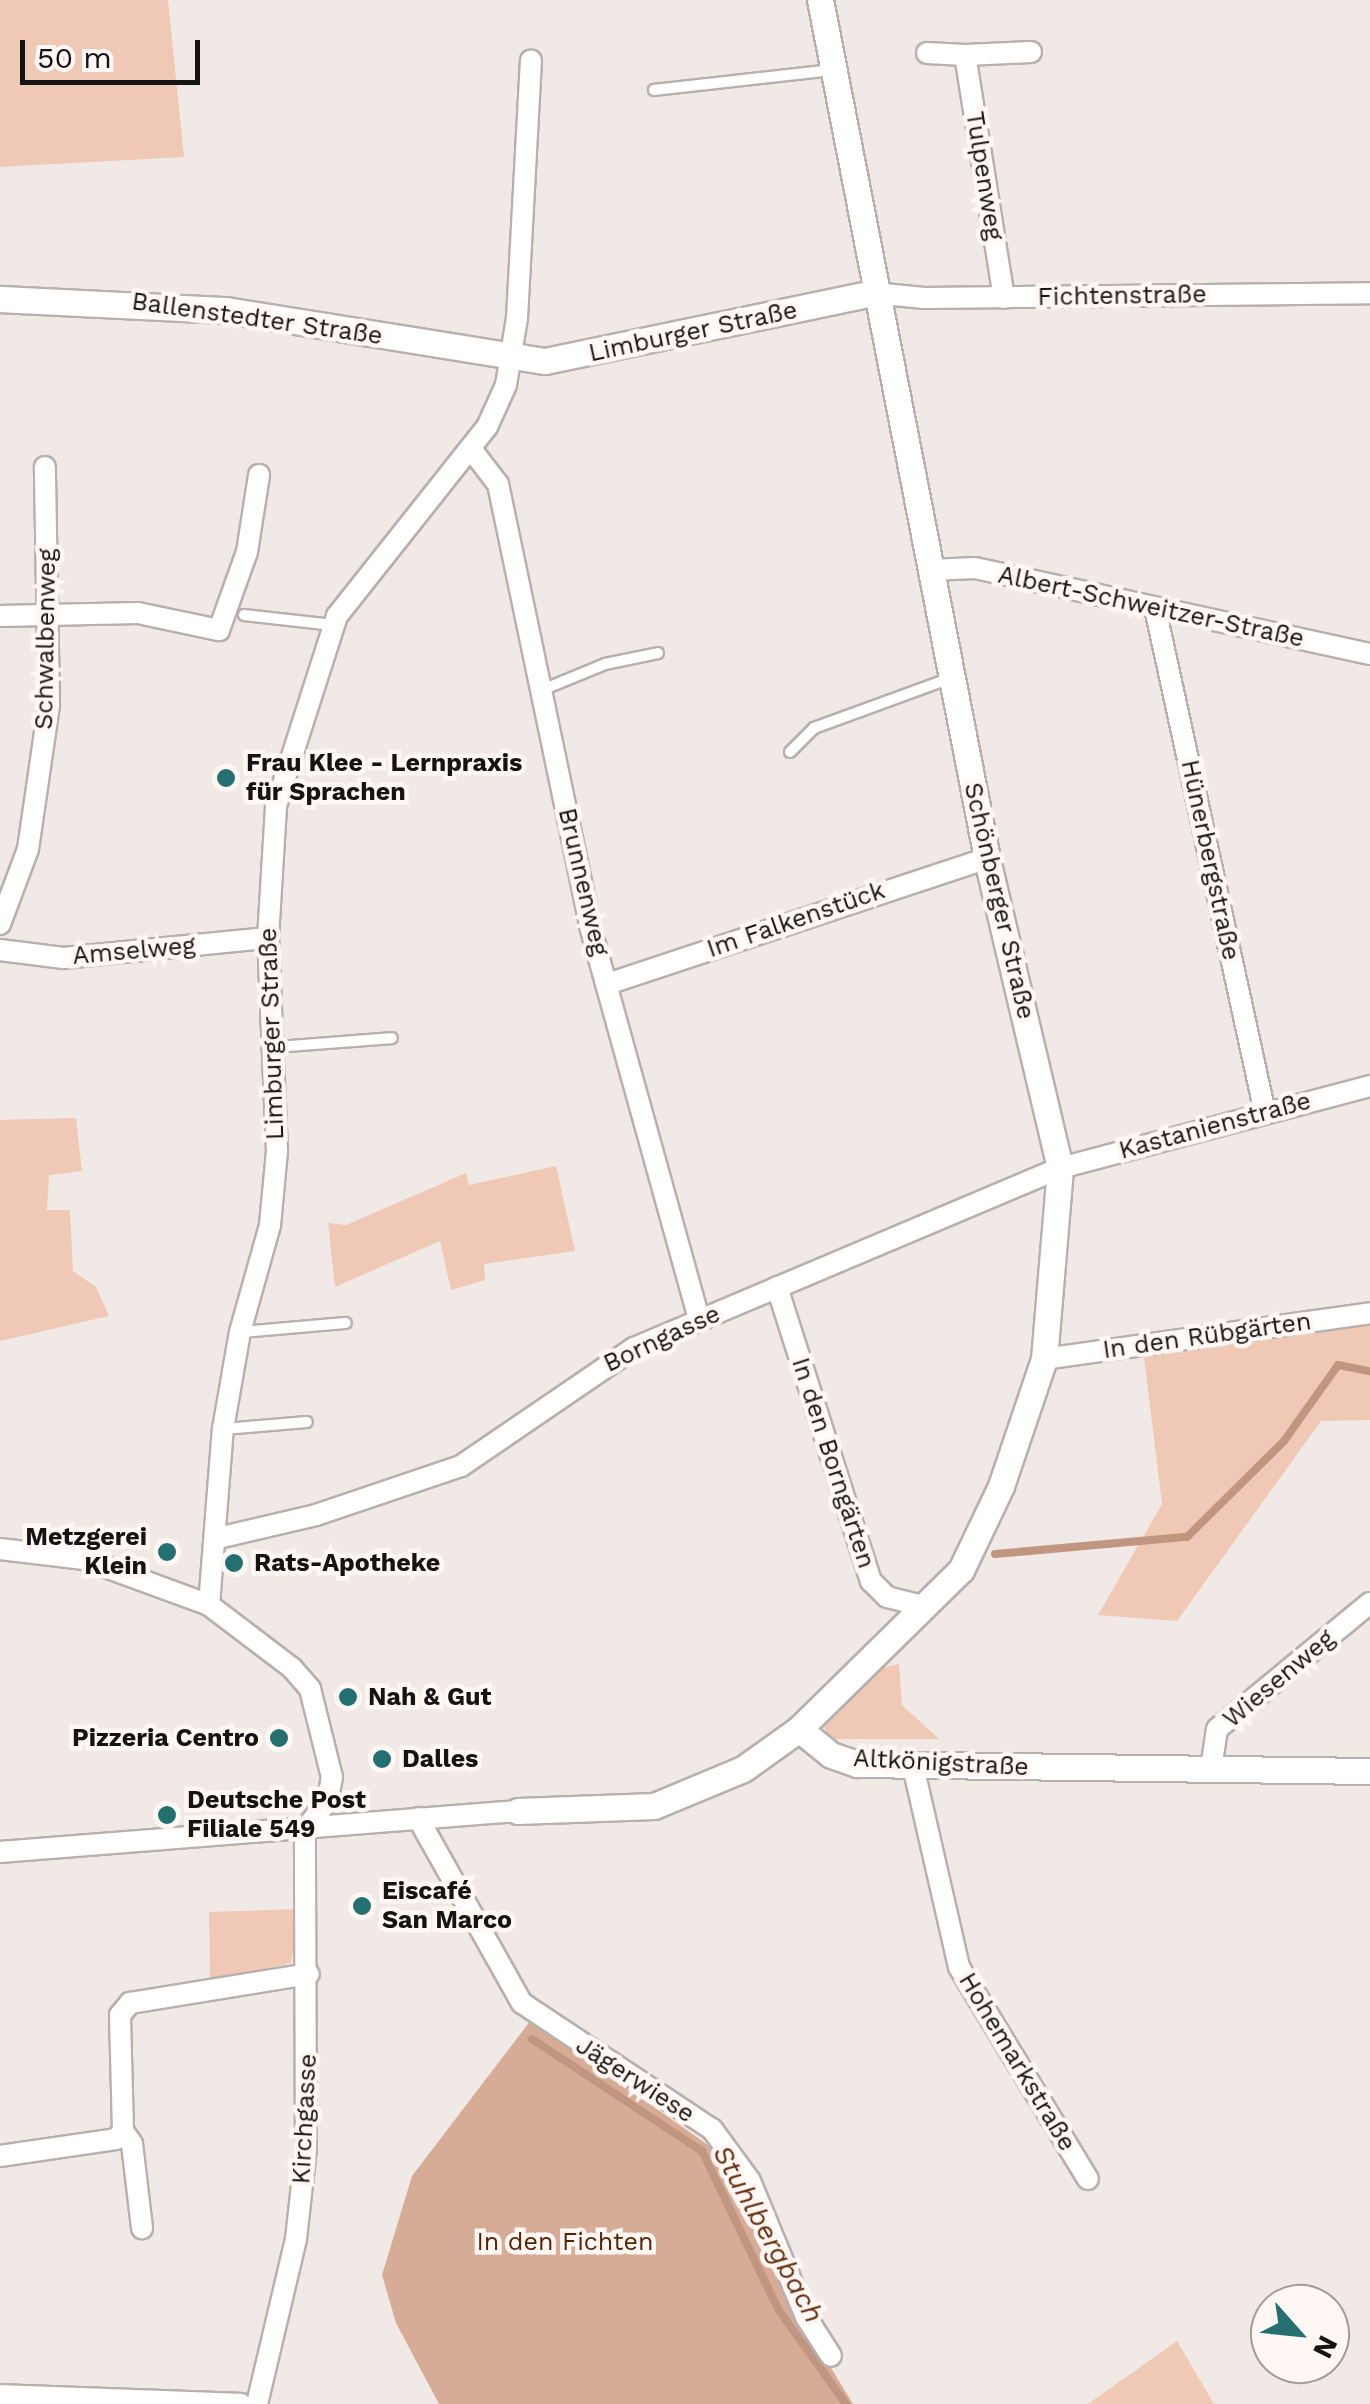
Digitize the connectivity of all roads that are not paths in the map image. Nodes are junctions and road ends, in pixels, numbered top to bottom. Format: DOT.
graph roads {
  1 [pos="820,0"];
  2 [pos="1031,52"];
  3 [pos="927,53"];
  4 [pos="965,54"];
  5 [pos="532,60"];
  6 [pos="832,70"];
  7 [pos="654,90"];
  8 [pos="874,293"];
  9 [pos="1370,294"];
  10 [pos="1004,298"];
  11 [pos="0,299"];
  12 [pos="511,359"];
  13 [pos="471,448"];
  14 [pos="45,467"];
  15 [pos="258,475"];
  16 [pos="931,570"];
  17 [pos="1155,608"];
  18 [pos="50,612"];
  19 [pos="0,616"];
  20 [pos="244,616"];
  21 [pos="332,625"];
  22 [pos="658,653"];
  23 [pos="1370,654"];
  24 [pos="952,678"];
  25 [pos="542,690"];
  26 [pos="790,752"];
  27 [pos="986,858"];
  28 [pos="0,924"];
  29 [pos="268,938"];
  30 [pos="0,950"];
  31 [pos="606,984"];
  32 [pos="392,1038"];
  33 [pos="276,1047"];
  34 [pos="1370,1086"];
  35 [pos="1265,1112"];
  36 [pos="1060,1168"];
  37 [pos="777,1288"];
  38 [pos="1370,1313"];
  39 [pos="699,1320"];
  40 [pos="346,1323"];
  41 [pos="240,1332"];
  42 [pos="1044,1359"];
  43 [pos="307,1422"];
  44 [pos="222,1430"];
  45 [pos="218,1538"];
  46 [pos="0,1549"];
  47 [pos="1370,1603"];
  48 [pos="209,1605"];
  49 [pos="924,1606"];
  50 [pos="799,1729"];
  51 [pos="913,1766"];
  52 [pos="1210,1769"];
  53 [pos="1370,1772"];
  54 [pos="518,1812"];
  55 [pos="418,1818"];
  56 [pos="305,1829"];
  57 [pos="0,1852"];
  58 [pos="308,1974"];
  59 [pos="123,2131"];
  60 [pos="0,2156"];
  61 [pos="1088,2178"];
  62 [pos="142,2228"];
  63 [pos="832,2356"];
  64 [pos="0,2395"];
  65 [pos="241,2404"];
  66 [pos="256,2404"];
  1 -- 6 [label="street, Schönberger Straße"];
  2 -- 4 [label="street"];
  3 -- 4 [label="street"];
  4 -- 10 [label="street, Tulpenweg"];
  5 -- 12 [label="street, Limburger Straße"];
  6 -- 7 [label="lane"];
  6 -- 8 [label="street, Schönberger Straße"];
  8 -- 10 [label="street, Fichtenstraße"];
  8 -- 12 [label="street, Limburger Straße"];
  8 -- 16 [label="street, Schönberger Straße"];
  9 -- 10 [label="street, Fichtenstraße"];
  11 -- 12 [label="street, Ballenstedter Straße"];
  12 -- 13 [label="street, Limburger Straße"];
  13 -- 21 [label="street, Limburger Straße"];
  13 -- 25 [label="street, Brunnenweg"];
  14 -- 18 [label="street, Schwalbenweg"];
  15 -- 18 [label="street"];
  16 -- 17 [label="street, Albert-Schweitzer-Straße"];
  16 -- 24 [label="street, Schönberger Straße"];
  17 -- 23 [label="street, Albert-Schweitzer-Straße"];
  17 -- 35 [label="street, Hünerbergstraße"];
  18 -- 19 [label="street"];
  18 -- 28 [label="street, Schwalbenweg"];
  20 -- 21 [label="lane"];
  21 -- 29 [label="street, Limburger Straße"];
  22 -- 25 [label="lane"];
  24 -- 26 [label="lane"];
  24 -- 27 [label="street, Schönberger Straße"];
  25 -- 31 [label="street, Brunnenweg"];
  27 -- 31 [label="street, Im Falkenstück"];
  27 -- 36 [label="street, Schönberger Straße"];
  29 -- 30 [label="street, Amselweg"];
  29 -- 33 [label="street, Limburger Straße"];
  31 -- 39 [label="street, Brunnenweg"];
  32 -- 33 [label="lane"];
  33 -- 41 [label="street, Limburger Straße"];
  34 -- 35 [label="street, Kastanienstraße"];
  35 -- 36 [label="street, Kastanienstraße"];
  36 -- 37 [label="street, Borngasse"];
  36 -- 42 [label="street, Schönberger Straße"];
  37 -- 39 [label="street, Borngasse"];
  37 -- 49 [label="street, In den Borngärten"];
  38 -- 42 [label="street, In den Rübgärten"];
  39 -- 45 [label="street, Borngasse"];
  40 -- 41 [label="lane"];
  41 -- 44 [label="street, Limburger Straße"];
  42 -- 49 [label="street, Schönberger Straße"];
  43 -- 44 [label="lane"];
  44 -- 45 [label="street, Limburger Straße"];
  45 -- 48 [label="street, Limburger Straße"];
  46 -- 48 [label="street"];
  47 -- 52 [label="street, Wiesenweg"];
  48 -- 56 [label="street"];
  49 -- 50 [label="street, Schönberger Straße"];
  50 -- 51 [label="street, Altkönigstraße"];
  50 -- 54 [label="street"];
  51 -- 52 [label="street, Altkönigstraße"];
  51 -- 61 [label="street, Hohemarkstraße"];
  52 -- 53 [label="street, Altkönigstraße"];
  54 -- 55 [label="street"];
  55 -- 56 [label="street"];
  55 -- 63 [label="street, Jägerwiese"];
  56 -- 57 [label="street"];
  56 -- 58 [label="street, Kirchgasse"];
  58 -- 59 [label="street"];
  58 -- 66 [label="street, Kirchgasse"];
  59 -- 60 [label="street"];
  59 -- 62 [label="street"];
  64 -- 65 [label="street"];
}
